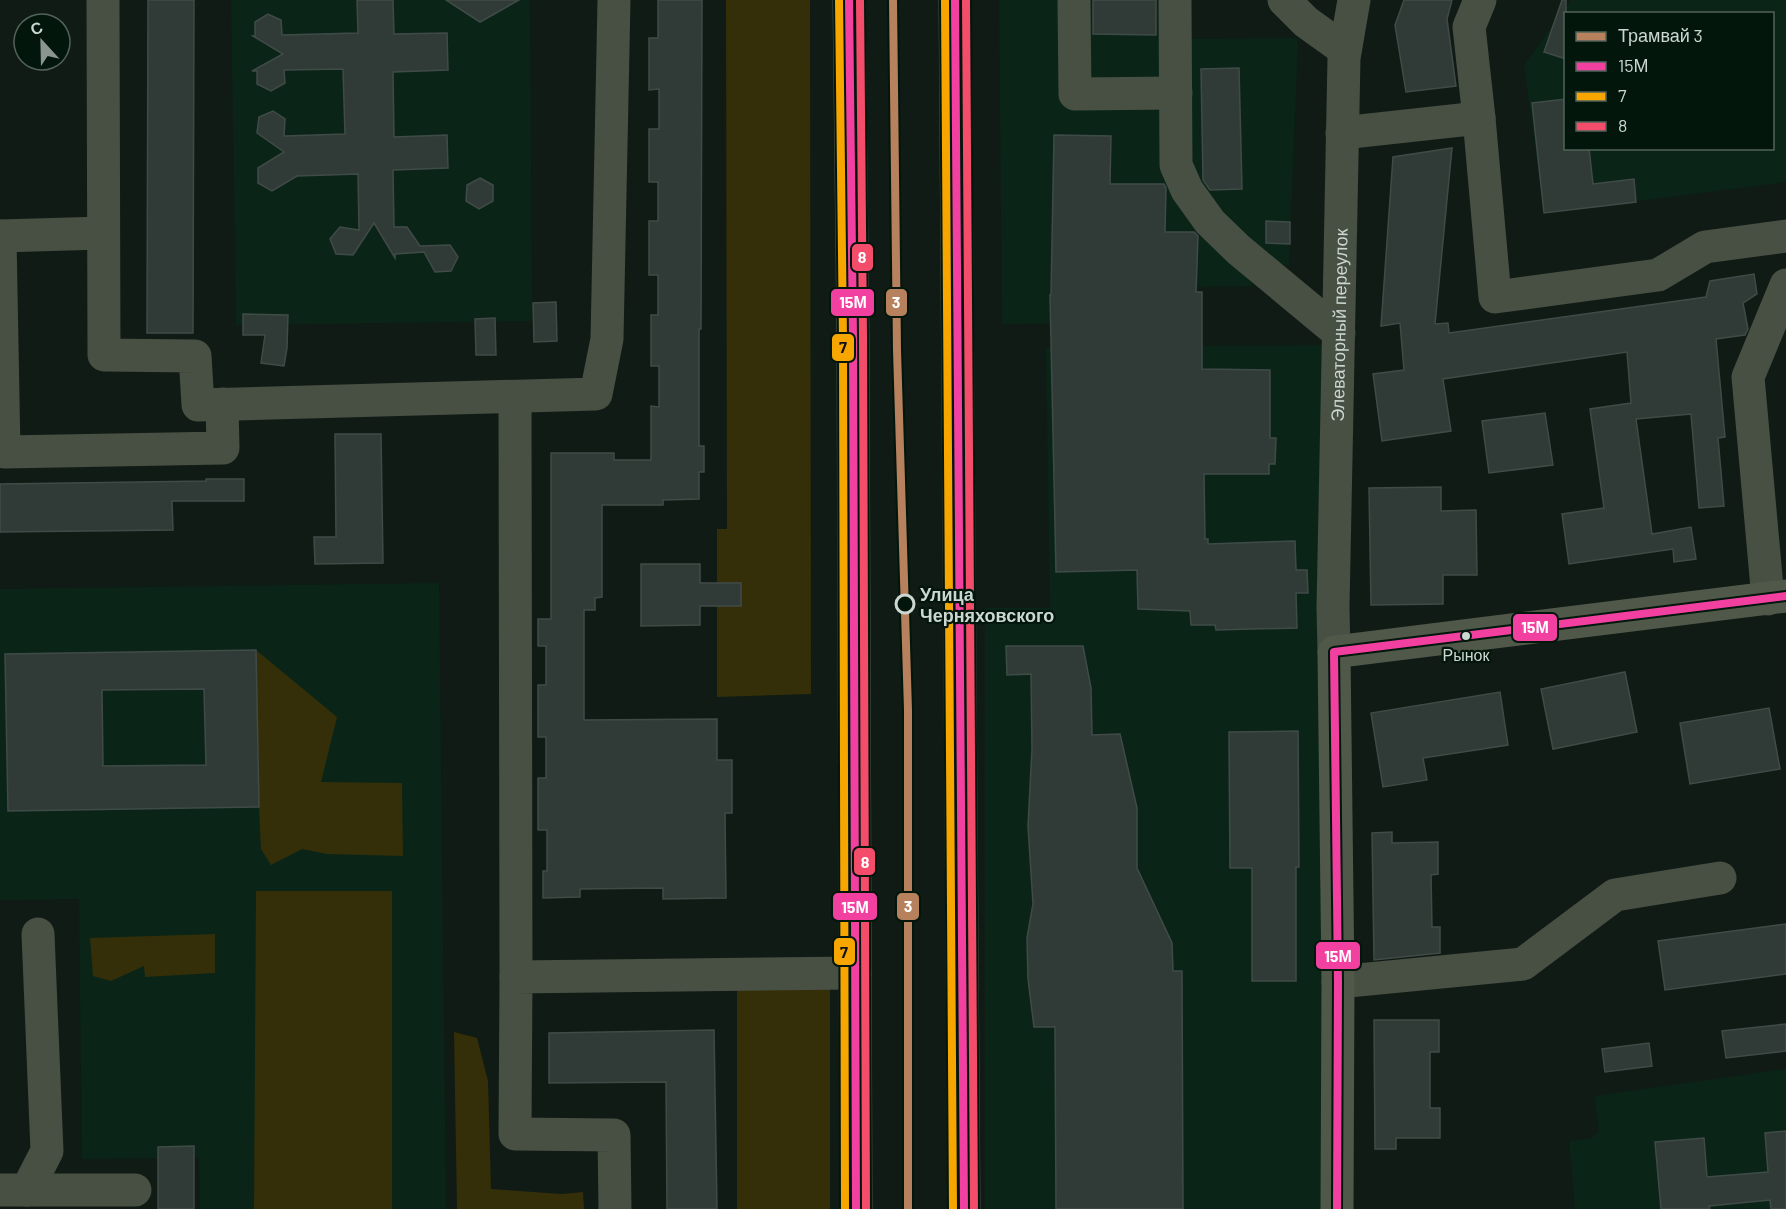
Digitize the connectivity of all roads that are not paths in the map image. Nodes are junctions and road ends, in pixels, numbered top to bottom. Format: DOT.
graph roads {
  1 [pos="102,0"];
  2 [pos="614,0"];
  3 [pos="849,0"];
  4 [pos="955,0"];
  5 [pos="1074,0"];
  6 [pos="1175,0"];
  7 [pos="1284,0"];
  8 [pos="1354,0"];
  9 [pos="1480,0"];
  10 [pos="1345,50"];
  11 [pos="1176,93"];
  12 [pos="1479,118"];
  13 [pos="1342,133"];
  14 [pos="103,233"];
  15 [pos="0,236"];
  16 [pos="1786,236"];
  17 [pos="1786,285"];
  18 [pos="1339,333"];
  19 [pos="515,397"];
  20 [pos="222,404"];
  21 [pos="1777,598"];
  22 [pos="1334,652"];
  23 [pos="1720,878"];
  24 [pos="38,934"];
  25 [pos="855,974"];
  26 [pos="516,977"];
  27 [pos="1338,982"];
  28 [pos="14,1190"];
  29 [pos="135,1190"];
  30 [pos="84,1200"];
  31 [pos="615,1209"];
  32 [pos="856,1209"];
  33 [pos="964,1209"];
  34 [pos="1337,1209"];
  1 -- 14 [label="street"];
  2 -- 19 [label="street"];
  3 -- 25 [label="main road"];
  4 -- 33 [label="main road"];
  5 -- 11 [label="street"];
  6 -- 11 [label="street"];
  7 -- 10 [label="street"];
  8 -- 10 [label="street, Элеваторный переулок"];
  9 -- 12 [label="street"];
  10 -- 13 [label="street, Элеваторный переулок"];
  11 -- 18 [label="street"];
  12 -- 13 [label="street"];
  12 -- 16 [label="street"];
  13 -- 18 [label="street, Элеваторный переулок"];
  14 -- 15 [label="street"];
  14 -- 20 [label="street"];
  15 -- 20 [label="street"];
  17 -- 21 [label="street"];
  18 -- 22 [label="street, Элеваторный переулок"];
  19 -- 20 [label="street"];
  19 -- 26 [label="street"];
  21 -- 22 [label="main road"];
  22 -- 27 [label="main road"];
  23 -- 27 [label="street"];
  24 -- 28 [label="street"];
  25 -- 26 [label="street"];
  25 -- 32 [label="main road"];
  26 -- 31 [label="street"];
  27 -- 34 [label="main road"];
  28 -- 30 [label="street"];
  29 -- 30 [label="street"];
}
